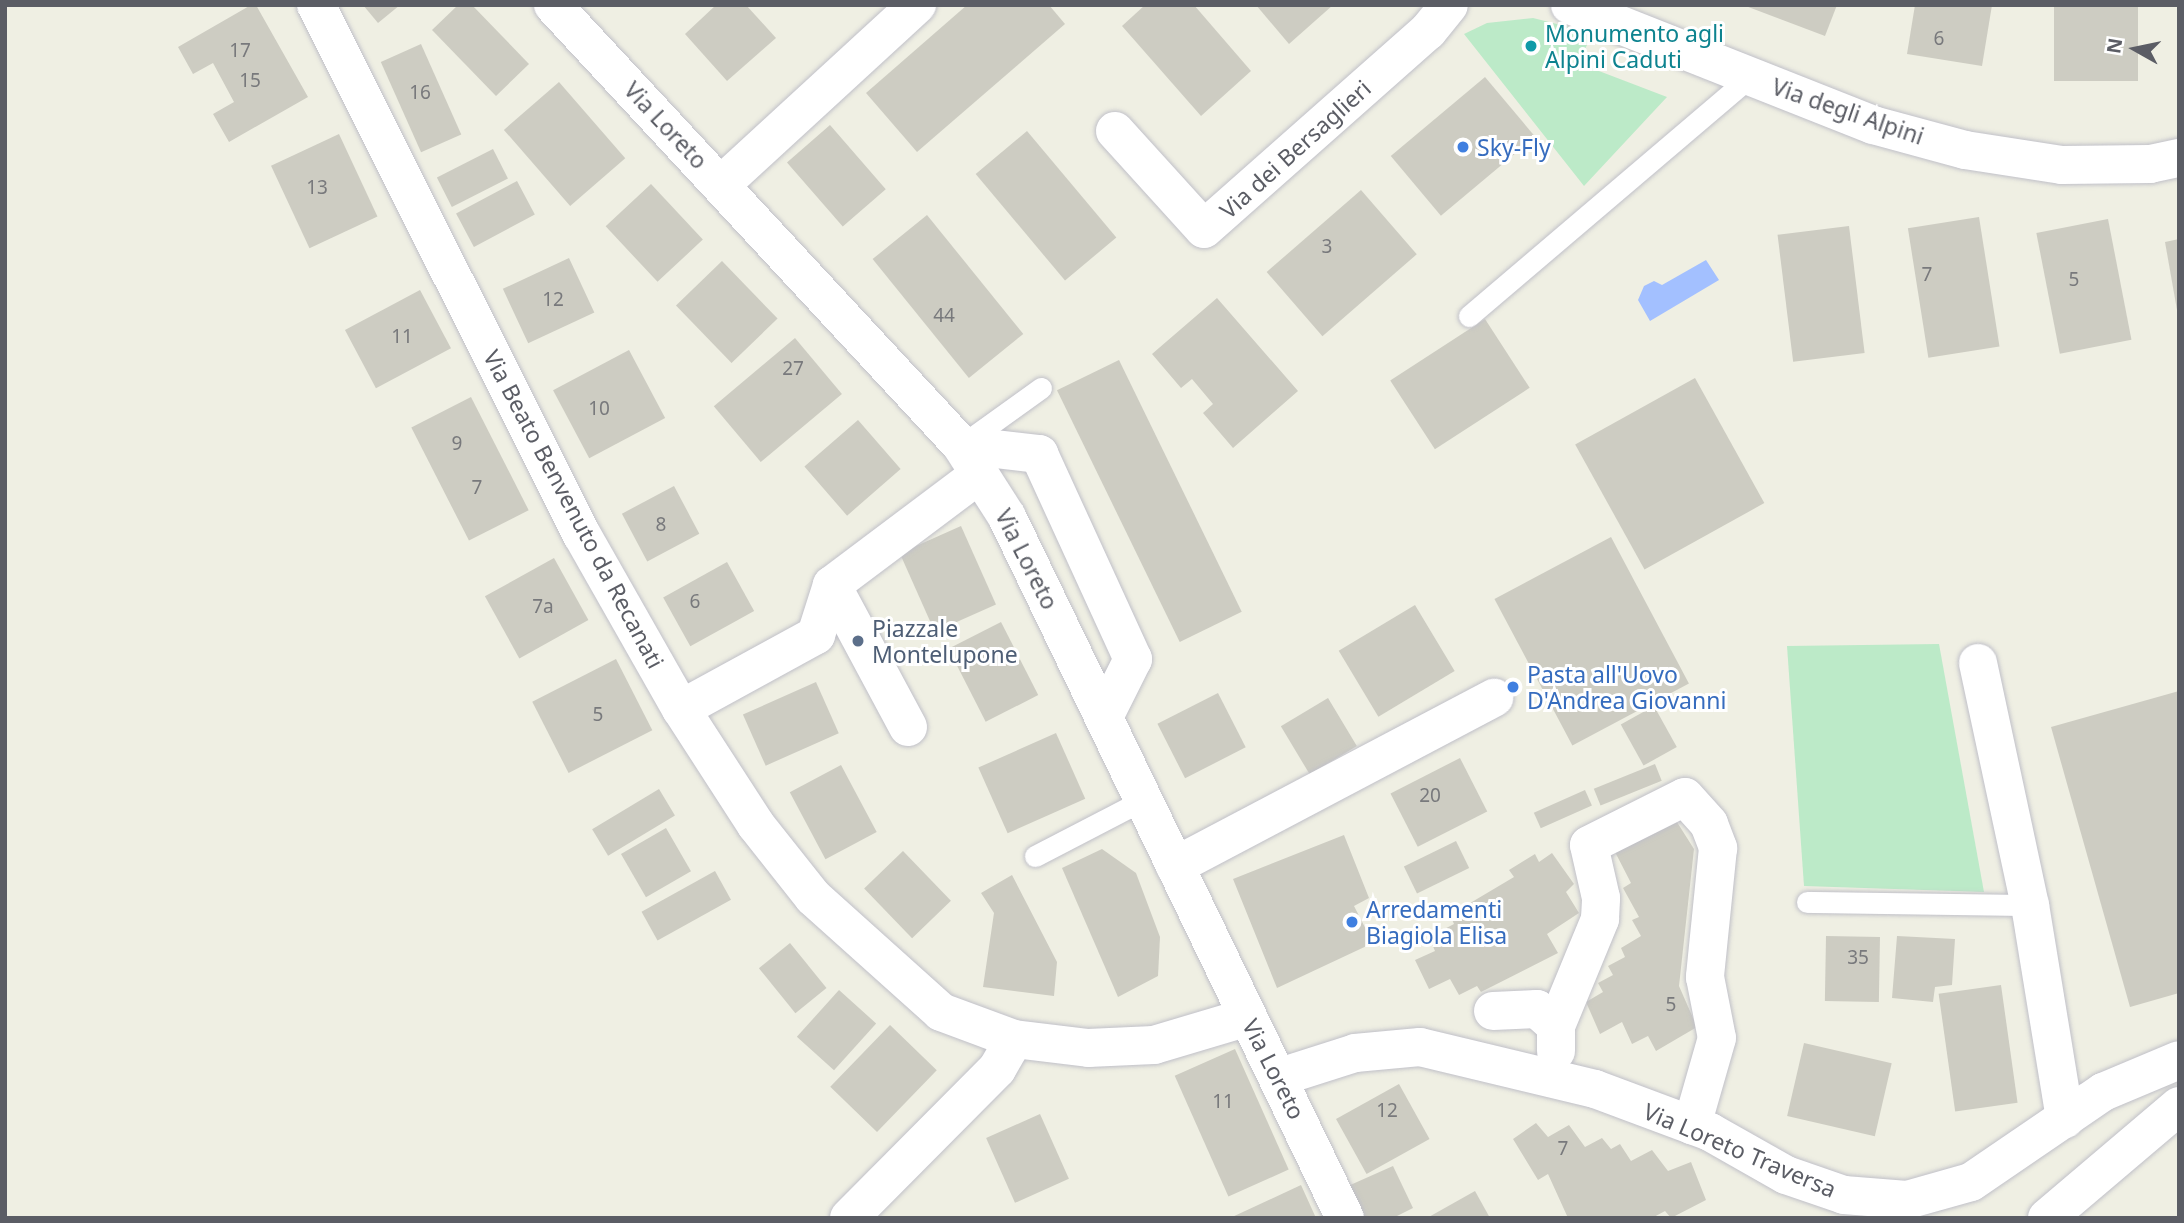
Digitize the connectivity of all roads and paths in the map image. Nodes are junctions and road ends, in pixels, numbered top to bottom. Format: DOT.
graph roads {
  1 [pos="316,5"];
  2 [pos="553,5"];
  3 [pos="917,5"];
  4 [pos="1449,5"];
  5 [pos="1570,5"];
  6 [pos="1750,77"];
  7 [pos="1115,131"];
  8 [pos="2179,158"];
  9 [pos="722,184"];
  10 [pos="1469,316"];
  11 [pos="1041,388"];
  12 [pos="970,460"];
  13 [pos="832,585"];
  14 [pos="1978,663"];
  15 [pos="1494,698"];
  16 [pos="681,709"];
  17 [pos="1104,718"];
  18 [pos="908,727"];
  19 [pos="1143,800"];
  20 [pos="1035,856"];
  21 [pos="1175,866"];
  22 [pos="1807,902"];
  23 [pos="2029,905"];
  24 [pos="1493,1011"];
  25 [pos="1248,1017"];
  26 [pos="1556,1026"];
  27 [pos="1014,1039"];
  28 [pos="2179,1060"];
  29 [pos="1548,1076"];
  30 [pos="1280,1077"];
  31 [pos="2179,1106"];
  32 [pos="2066,1119"];
  33 [pos="1692,1125"];
  34 [pos="849,1218"];
  35 [pos="1345,1218"];
  36 [pos="2047,1218"];
  1 -- 16 [label="street, Via Beato Benvenuto da Recanati"];
  2 -- 9 [label="street, Via Loreto"];
  3 -- 9 [label="street"];
  4 -- 7 [label="street, Via dei Bersaglieri"];
  5 -- 6 [label="street, Via degli Alpini"];
  6 -- 8 [label="street, Via degli Alpini"];
  6 -- 10 [label="lane"];
  9 -- 12 [label="street, Via Loreto"];
  11 -- 12 [label="lane"];
  12 -- 13 [label="street"];
  12 -- 17 [label="street, Via Loreto"];
  12 -- 17 [label="street"];
  13 -- 16 [label="street"];
  13 -- 18 [label="street"];
  14 -- 23 [label="street"];
  15 -- 21 [label="street"];
  16 -- 27 [label="street, Via Beato Benvenuto da Recanati"];
  17 -- 19 [label="street, Via Loreto"];
  19 -- 20 [label="lane"];
  19 -- 21 [label="street, Via Loreto"];
  21 -- 25 [label="street, Via Loreto"];
  22 -- 23 [label="lane"];
  23 -- 32 [label="street"];
  24 -- 26 [label="street"];
  25 -- 27 [label="street, Via Beato Benvenuto da Recanati"];
  25 -- 30 [label="street, Via Loreto"];
  26 -- 29 [label="street"];
  26 -- 33 [label="street"];
  27 -- 34 [label="street"];
  28 -- 32 [label="street, Via Loreto Traversa"];
  29 -- 30 [label="street, Via Loreto Traversa"];
  29 -- 33 [label="street, Via Loreto Traversa"];
  30 -- 35 [label="street, Via Loreto"];
  31 -- 36 [label="street"];
  32 -- 33 [label="street, Via Loreto Traversa"];
}
